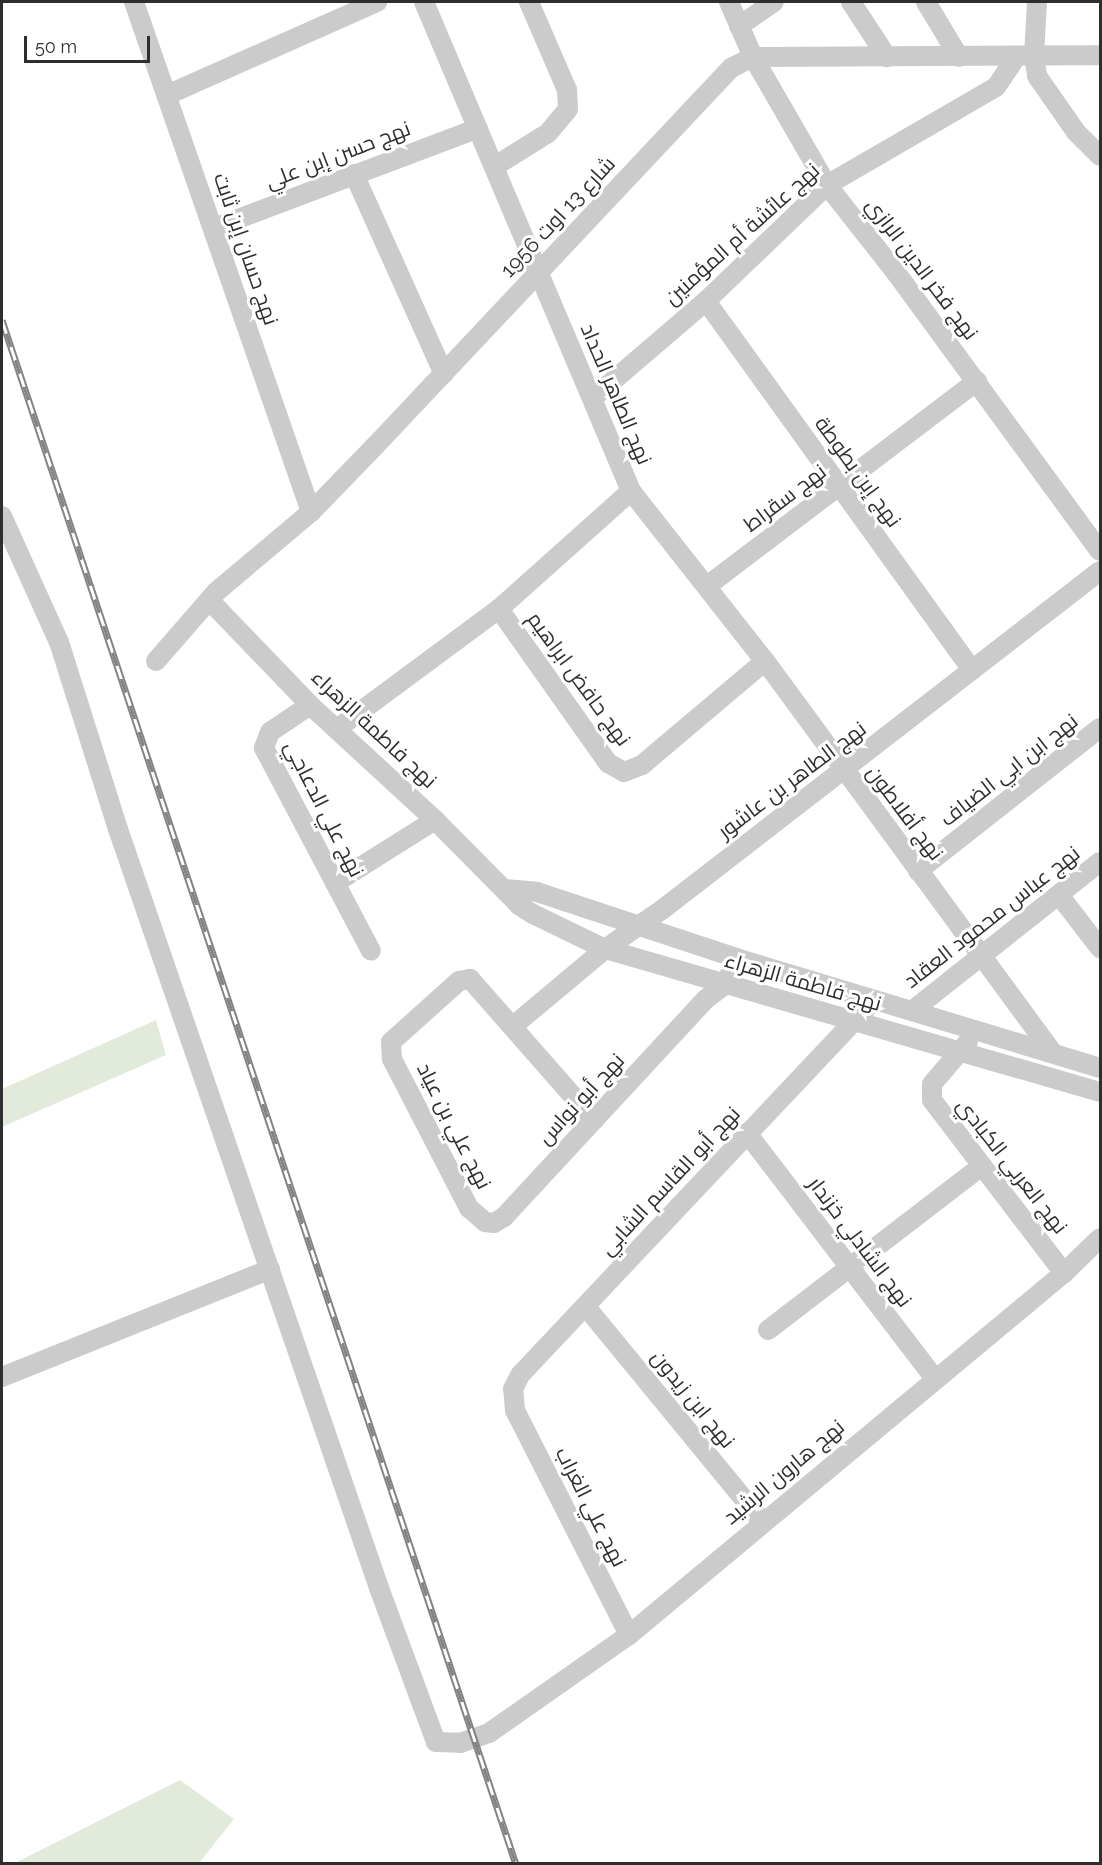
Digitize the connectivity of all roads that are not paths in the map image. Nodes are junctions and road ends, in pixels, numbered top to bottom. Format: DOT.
graph roads {
  1 [pos="134,2"];
  2 [pos="377,2"];
  3 [pos="424,2"];
  4 [pos="530,2"];
  5 [pos="729,2"];
  6 [pos="774,2"];
  7 [pos="850,2"];
  8 [pos="926,2"];
  9 [pos="1037,2"];
  10 [pos="739,26"];
  11 [pos="1101,55"];
  12 [pos="1025,56"];
  13 [pos="753,57"];
  14 [pos="887,57"];
  15 [pos="959,57"];
  16 [pos="168,95"];
  17 [pos="478,128"];
  18 [pos="1101,156"];
  19 [pos="495,166"];
  20 [pos="354,174"];
  21 [pos="827,185"];
  22 [pos="214,228"];
  23 [pos="539,274"];
  24 [pos="706,302"];
  25 [pos="444,374"];
  26 [pos="977,381"];
  27 [pos="594,397"];
  28 [pos="839,488"];
  29 [pos="631,490"];
  30 [pos="311,512"];
  31 [pos="2,516"];
  32 [pos="1101,551"];
  33 [pos="1101,571"];
  34 [pos="707,586"];
  35 [pos="211,602"];
  36 [pos="499,609"];
  37 [pos="156,661"];
  38 [pos="765,661"];
  39 [pos="972,670"];
  40 [pos="310,705"];
  41 [pos="338,728"];
  42 [pos="1101,728"];
  43 [pos="844,771"];
  44 [pos="435,820"];
  45 [pos="1101,862"];
  46 [pos="918,871"];
  47 [pos="335,883"];
  48 [pos="505,889"];
  49 [pos="1059,895"];
  50 [pos="636,926"];
  51 [pos="1101,948"];
  52 [pos="605,949"];
  53 [pos="711,950"];
  54 [pos="371,951"];
  55 [pos="980,955"];
  56 [pos="736,958"];
  57 [pos="702,978"];
  58 [pos="726,984"];
  59 [pos="706,999"];
  60 [pos="874,1000"];
  61 [pos="913,1010"];
  62 [pos="853,1023"];
  63 [pos="513,1026"];
  64 [pos="978,1031"];
  65 [pos="961,1049"];
  66 [pos="1052,1052"];
  67 [pos="1101,1068"];
  68 [pos="1101,1092"];
  69 [pos="594,1120"];
  70 [pos="747,1133"];
  71 [pos="982,1166"];
  72 [pos="485,1222"];
  73 [pos="1101,1238"];
  74 [pos="848,1266"];
  75 [pos="270,1269"];
  76 [pos="1064,1273"];
  77 [pos="587,1308"];
  78 [pos="768,1330"];
  79 [pos="2,1377"];
  80 [pos="935,1379"];
  81 [pos="511,1400"];
  82 [pos="762,1521"];
  83 [pos="628,1635"];
  1 -- 16 [label="street, نهج حسان إبن ثابت"];
  2 -- 16 [label="street"];
  3 -- 17 [label="street, نهج الطاهر الحداد"];
  4 -- 19 [label="street"];
  5 -- 10 [label="street, نهج فخر الدين الرازي"];
  6 -- 10 [label="street"];
  7 -- 14 [label="street"];
  8 -- 15 [label="street"];
  9 -- 12 [label="street"];
  10 -- 13 [label="street, نهج فخر الدين الرازي"];
  11 -- 12 [label="street"];
  12 -- 15 [label="street"];
  12 -- 18 [label="street"];
  12 -- 21 [label="street, نهج عائشة أم المؤمنين"];
  13 -- 14 [label="street"];
  13 -- 21 [label="street, نهج فخر الدين الرازي"];
  13 -- 23 [label="street, شارع 13 اوت 1956"];
  14 -- 15 [label="street"];
  16 -- 22 [label="street, نهج حسان إبن ثابت"];
  17 -- 19 [label="street, نهج الطاهر الحداد"];
  17 -- 20 [label="street, نهج حسن إبن علي"];
  19 -- 23 [label="street, نهج الطاهر الحداد"];
  20 -- 22 [label="street, نهج حسن إبن علي"];
  20 -- 25 [label="street"];
  21 -- 24 [label="street, نهج عائشة أم المؤمنين"];
  21 -- 26 [label="street, نهج فخر الدين الرازي"];
  22 -- 30 [label="street, نهج حسان إبن ثابت"];
  23 -- 25 [label="street, شارع 13 اوت 1956"];
  23 -- 27 [label="street, نهج الطاهر الحداد"];
  24 -- 27 [label="street, نهج عائشة أم المؤمنين"];
  24 -- 28 [label="street, نهج إبن بطوطة"];
  25 -- 30 [label="street, شارع 13 اوت 1956"];
  26 -- 28 [label="street, نهج سقراط"];
  26 -- 32 [label="street, نهج فخر الدين الرازي"];
  27 -- 29 [label="street, نهج الطاهر الحداد"];
  28 -- 34 [label="street, نهج سقراط"];
  28 -- 39 [label="street, نهج إبن بطوطة"];
  29 -- 34 [label="street, نهج أفلاطون"];
  29 -- 36 [label="street, نهج الطاهر الحداد"];
  30 -- 35 [label="street, شارع 13 اوت 1956"];
  31 -- 75 [label="street"];
  33 -- 39 [label="street, نهج الطاهر بن عاشور"];
  34 -- 38 [label="street, نهج أفلاطون"];
  35 -- 37 [label="street, شارع 13 اوت 1956"];
  35 -- 40 [label="street, نهج فاطمة الزهراء"];
  36 -- 38 [label="street, نهج حافض ابراهيم"];
  36 -- 41 [label="street, نهج الطاهر الحداد"];
  38 -- 43 [label="street, نهج أفلاطون"];
  39 -- 43 [label="street, نهج الطاهر بن عاشور"];
  40 -- 41 [label="street, نهج فاطمة الزهراء"];
  40 -- 47 [label="street, نهج علي الدعاجي"];
  41 -- 44 [label="street, نهج فاطمة الزهراء"];
  42 -- 46 [label="street, نهج ابن ابي الضياف"];
  43 -- 46 [label="street, نهج أفلاطون"];
  43 -- 50 [label="street, نهج الطاهر بن عاشور"];
  44 -- 47 [label="street"];
  44 -- 48 [label="street, نهج فاطمة الزهراء"];
  45 -- 49 [label="street, نهج عباس محمود العقاد"];
  46 -- 55 [label="street, نهج أفلاطون"];
  47 -- 54 [label="street, نهج علي الدعاجي"];
  48 -- 50 [label="street, نهج فاطمة الزهراء"];
  48 -- 52 [label="street, نهج فاطمة الزهراء"];
  49 -- 51 [label="street"];
  49 -- 55 [label="street, نهج عباس محمود العقاد"];
  50 -- 52 [label="street, نهج الطاهر بن عاشور"];
  50 -- 53 [label="street, نهج فاطمة الزهراء"];
  52 -- 57 [label="street, نهج فاطمة الزهراء"];
  52 -- 63 [label="street, نهج الطاهر بن عاشور"];
  53 -- 56 [label="street, نهج فاطمة الزهراء"];
  53 -- 57 [label="street"];
  55 -- 61 [label="street, نهج عباس محمود العقاد"];
  55 -- 66 [label="street, نهج أفلاطون"];
  56 -- 58 [label="street"];
  56 -- 60 [label="street, نهج فاطمة الزهراء"];
  57 -- 58 [label="street, نهج فاطمة الزهراء"];
  57 -- 59 [label="street"];
  58 -- 59 [label="street, نهج أبو نواس"];
  58 -- 62 [label="street, نهج فاطمة الزهراء"];
  59 -- 69 [label="street, نهج أبو نواس"];
  60 -- 61 [label="street, نهج فاطمة الزهراء"];
  60 -- 62 [label="street, نهج أبو القاسم الشابي"];
  61 -- 64 [label="street, نهج فاطمة الزهراء"];
  62 -- 65 [label="street, نهج فاطمة الزهراء"];
  62 -- 70 [label="street, نهج أبو القاسم الشابي"];
  63 -- 69 [label="street"];
  63 -- 72 [label="street, نهج علي بن عياد"];
  64 -- 65 [label="street, نهج العربي الكبادي"];
  64 -- 66 [label="street, نهج فاطمة الزهراء"];
  65 -- 68 [label="street, نهج فاطمة الزهراء"];
  65 -- 71 [label="street, نهج العربي الكبادي"];
  66 -- 67 [label="street, نهج فاطمة الزهراء"];
  69 -- 72 [label="street, نهج أبو نواس"];
  70 -- 74 [label="street, نهج الشادلي خزندار"];
  70 -- 77 [label="street, نهج أبو القاسم الشابي"];
  71 -- 74 [label="street"];
  71 -- 76 [label="street, نهج العربي الكبادي"];
  73 -- 76 [label="street, نهج هارون الرشيد"];
  74 -- 78 [label="street"];
  74 -- 80 [label="street, نهج الشادلي خزندار"];
  75 -- 79 [label="street"];
  75 -- 83 [label="street, نهج هارون الرشيد"];
  76 -- 80 [label="street, نهج هارون الرشيد"];
  77 -- 81 [label="street, نهج أبو القاسم الشابي"];
  77 -- 82 [label="street, نهج ابن زيدون"];
  80 -- 82 [label="street, نهج هارون الرشيد"];
  81 -- 83 [label="street, نهج علي الغراب"];
  82 -- 83 [label="street, نهج هارون الرشيد"];
}
